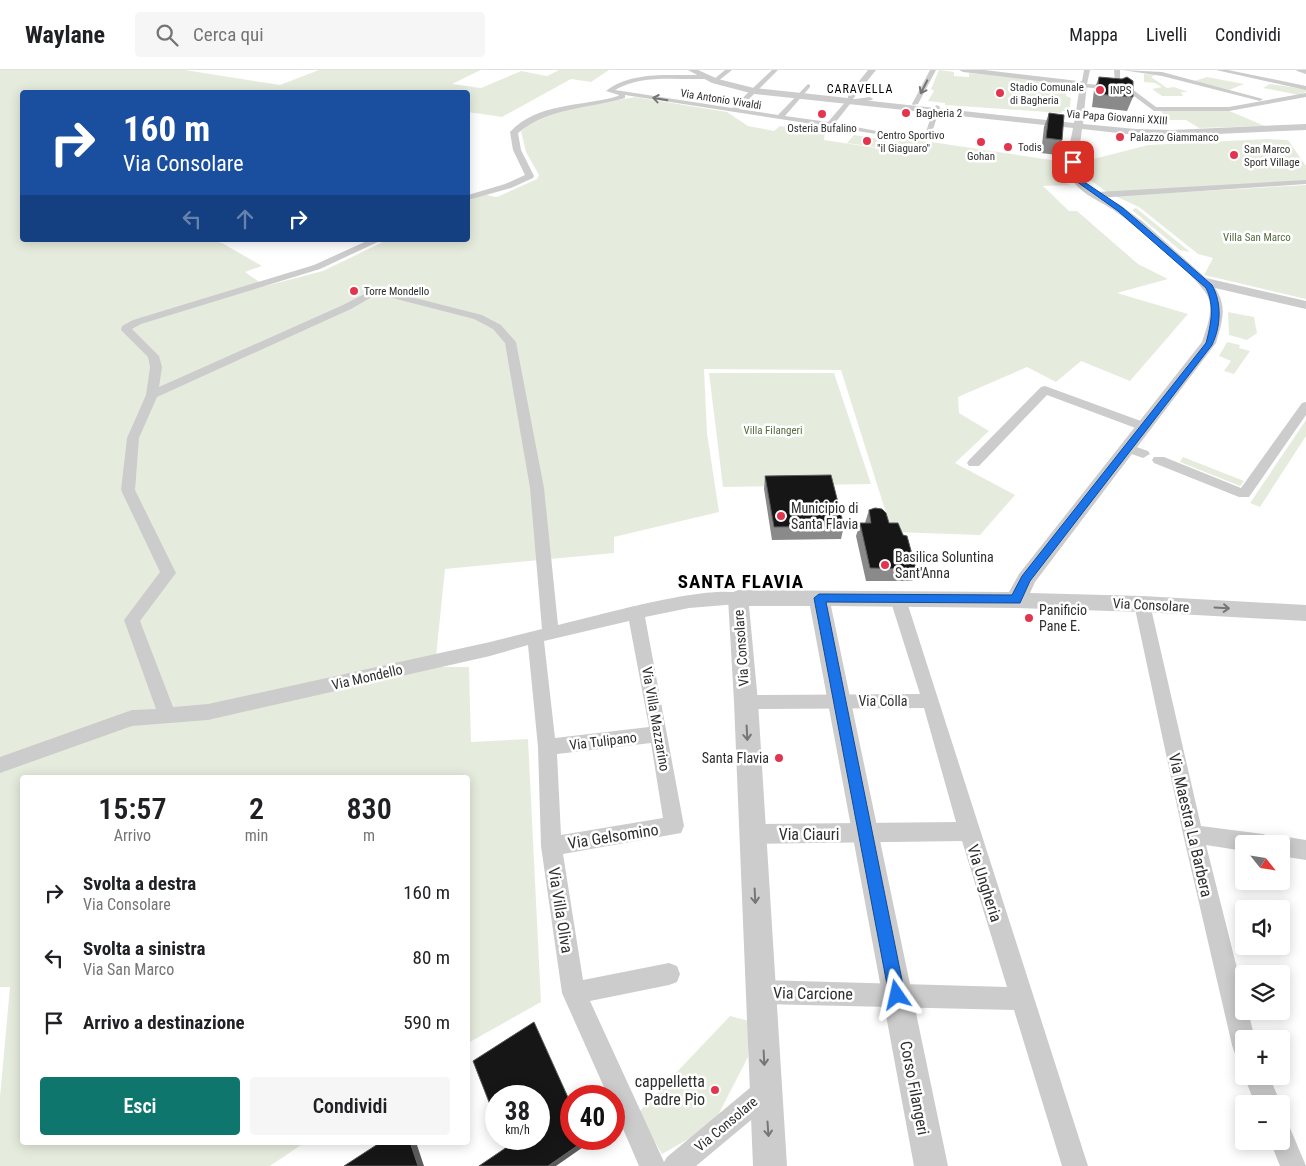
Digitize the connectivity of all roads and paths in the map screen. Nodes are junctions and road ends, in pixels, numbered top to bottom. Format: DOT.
graph roads {
  1 [pos="692,70"];
  2 [pos="729,70"];
  3 [pos="775,70"];
  4 [pos="872,70"];
  5 [pos="933,70"];
  6 [pos="966,70"];
  7 [pos="1079,70"];
  8 [pos="1086,70"];
  9 [pos="1117,70"];
  10 [pos="1125,70"];
  11 [pos="1184,70"];
  12 [pos="1219,70"];
  13 [pos="1237,70"];
  14 [pos="1167,72"];
  15 [pos="1230,72"];
  16 [pos="1306,72"];
  17 [pos="1298,73"];
  18 [pos="625,75"];
  19 [pos="705,77"];
  20 [pos="1306,79"];
  21 [pos="715,81"];
  22 [pos="1081,84"];
  23 [pos="808,86"];
  24 [pos="1122,86"];
  25 [pos="1306,88"];
  26 [pos="611,90"];
  27 [pos="754,91"];
  28 [pos="1306,95"];
  29 [pos="799,96"];
  30 [pos="1260,99"];
  31 [pos="848,100"];
  32 [pos="915,104"];
  33 [pos="937,109"];
  34 [pos="733,111"];
  35 [pos="1007,116"];
  36 [pos="779,118"];
  37 [pos="1078,123"];
  38 [pos="830,125"];
  39 [pos="1306,127"];
  40 [pos="883,133"];
  41 [pos="928,133"];
  42 [pos="1306,182"];
  43 [pos="1097,195"];
  44 [pos="470,197"];
  45 [pos="373,242"];
  46 [pos="1207,285"];
  47 [pos="1306,305"];
  48 [pos="152,394"];
  49 [pos="1306,406"];
  50 [pos="1145,427"];
  51 [pos="1128,448"];
  52 [pos="1143,454"];
  53 [pos="1158,460"];
  54 [pos="974,463"];
  55 [pos="738,598"];
  56 [pos="819,598"];
  57 [pos="898,599"];
  58 [pos="1016,600"];
  59 [pos="1142,604"];
  60 [pos="1306,613"];
  61 [pos="636,614"];
  62 [pos="543,635"];
  63 [pos="839,701"];
  64 [pos="931,701"];
  65 [pos="746,702"];
  66 [pos="167,715"];
  67 [pos="660,734"];
  68 [pos="547,747"];
  69 [pos="0,765"];
  70 [pos="674,826"];
  71 [pos="969,831"];
  72 [pos="752,834"];
  73 [pos="865,834"];
  74 [pos="1193,834"];
  75 [pos="1235,840"];
  76 [pos="552,846"];
  77 [pos="1290,847"];
  78 [pos="1306,850"];
  79 [pos="669,974"];
  80 [pos="760,992"];
  81 [pos="574,993"];
  82 [pos="897,995"];
  83 [pos="1022,999"];
  84 [pos="1240,1030"];
  85 [pos="766,1091"];
  86 [pos="1286,1150"];
  87 [pos="653,1166"];
  88 [pos="676,1166"];
  89 [pos="770,1166"];
  90 [pos="931,1166"];
  91 [pos="1075,1166"];
  92 [pos="1293,1166"];
  1 -- 19 [label="street, Via Papa Giovanni XXIII"];
  2 -- 21 [label="street"];
  3 -- 27 [label="street"];
  4 -- 31 [label="street"];
  5 -- 32 [label="street, one-way"];
  6 -- 22 [label="street"];
  7 -- 22 [label="street"];
  8 -- 22 [label="street"];
  9 -- 24 [label="street"];
  10 -- 14 [label="street"];
  11 -- 14 [label="street"];
  12 -- 15 [label="street"];
  13 -- 15 [label="street"];
  14 -- 30 [label="street"];
  15 -- 25 [label="street"];
  16 -- 17 [label="street"];
  17 -- 20 [label="street"];
  18 -- 26 [label="street"];
  19 -- 21 [label="street, Via Papa Giovanni XXIII"];
  19 -- 26 [label="street"];
  21 -- 27 [label="street, Via Papa Giovanni XXIII"];
  22 -- 24 [label="street"];
  22 -- 37 [label="street"];
  23 -- 29 [label="street"];
  24 -- 28 [label="street"];
  34 -- 26 [label="street, Via Antonio Vivaldi, one-way"];
  26 -- 44 [label="street"];
  27 -- 29 [label="street, Via Papa Giovanni XXIII"];
  27 -- 34 [label="street"];
  29 -- 31 [label="street, Via Papa Giovanni XXIII"];
  29 -- 36 [label="street"];
  31 -- 32 [label="street, Via Papa Giovanni XXIII"];
  31 -- 33 [label="street, Via Papa Giovanni XXIII"];
  31 -- 38 [label="street"];
  32 -- 33 [label="street, Via Papa Giovanni XXIII"];
  33 -- 35 [label="street, Via Papa Giovanni XXIII"];
  33 -- 41 [label="street"];
  34 -- 36 [label="street, Via Antonio Vivaldi"];
  35 -- 37 [label="street, Via Papa Giovanni XXIII"];
  35 -- 37 [label="street, Via Papa Giovanni XXIII"];
  36 -- 38 [label="street, Via Antonio Vivaldi"];
  37 -- 39 [label="street, Via Papa Giovanni XXIII"];
  37 -- 43 [label="street"];
  38 -- 40 [label="street, Via Antonio Vivaldi"];
  42 -- 43 [label="street"];
  43 -- 46 [label="street"];
  45 -- 48 [label="street"];
  46 -- 47 [label="street"];
  46 -- 50 [label="street"];
  48 -- 62 [label="street"];
  48 -- 66 [label="street"];
  49 -- 53 [label="street"];
  50 -- 51 [label="street"];
  50 -- 54 [label="street"];
  51 -- 52 [label="street"];
  51 -- 58 [label="street"];
  55 -- 56 [label="street, Via Consolare"];
  55 -- 61 [label="street, Via Mondello"];
  55 -- 65 [label="street, Via Consolare"];
  56 -- 57 [label="street, Via Consolare"];
  56 -- 63 [label="street, Corso Filangeri"];
  57 -- 58 [label="street, Via Consolare"];
  57 -- 64 [label="street, Via Ungheria"];
  58 -- 59 [label="street, Via Consolare"];
  59 -- 60 [label="street, Via Consolare, one-way"];
  59 -- 74 [label="street, Via Maestra La Barbera"];
  61 -- 62 [label="street, Via Mondello"];
  61 -- 67 [label="street, Via Villa Mazzarino"];
  62 -- 66 [label="street, Via Mondello"];
  62 -- 68 [label="street, Via Villa Oliva"];
  63 -- 64 [label="street, Via Colla"];
  63 -- 65 [label="street, Via Colla"];
  63 -- 73 [label="street, Corso Filangeri"];
  64 -- 71 [label="street, Via Ungheria"];
  65 -- 72 [label="street, Via Consolare, one-way"];
  66 -- 69 [label="street, Via Mondello"];
  67 -- 68 [label="street, Via Tulipano"];
  67 -- 70 [label="street, Via Villa Mazzarino"];
  68 -- 76 [label="street, Via Villa Oliva"];
  70 -- 76 [label="street, Via Gelsomino"];
  71 -- 73 [label="street, Via Ciauri"];
  71 -- 83 [label="street, Via Ungheria"];
  72 -- 73 [label="street, Via Ciauri"];
  72 -- 80 [label="street, Via Consolare, one-way"];
  73 -- 82 [label="street, Corso Filangeri"];
  74 -- 75 [label="street"];
  74 -- 84 [label="street, Via Maestra La Barbera"];
  76 -- 81 [label="street, Via Villa Oliva"];
  77 -- 78 [label="street"];
  79 -- 81 [label="street"];
  80 -- 82 [label="street, Via Carcione"];
  80 -- 85 [label="street, Via Consolare, one-way"];
  81 -- 87 [label="street, Via Villa Oliva"];
  82 -- 83 [label="street"];
  82 -- 90 [label="street, Corso Filangeri"];
  83 -- 91 [label="street, Via Ungheria"];
  85 -- 88 [label="street, Via Consolare"];
  85 -- 89 [label="street, one-way"];
  86 -- 92 [label="street"];
}
